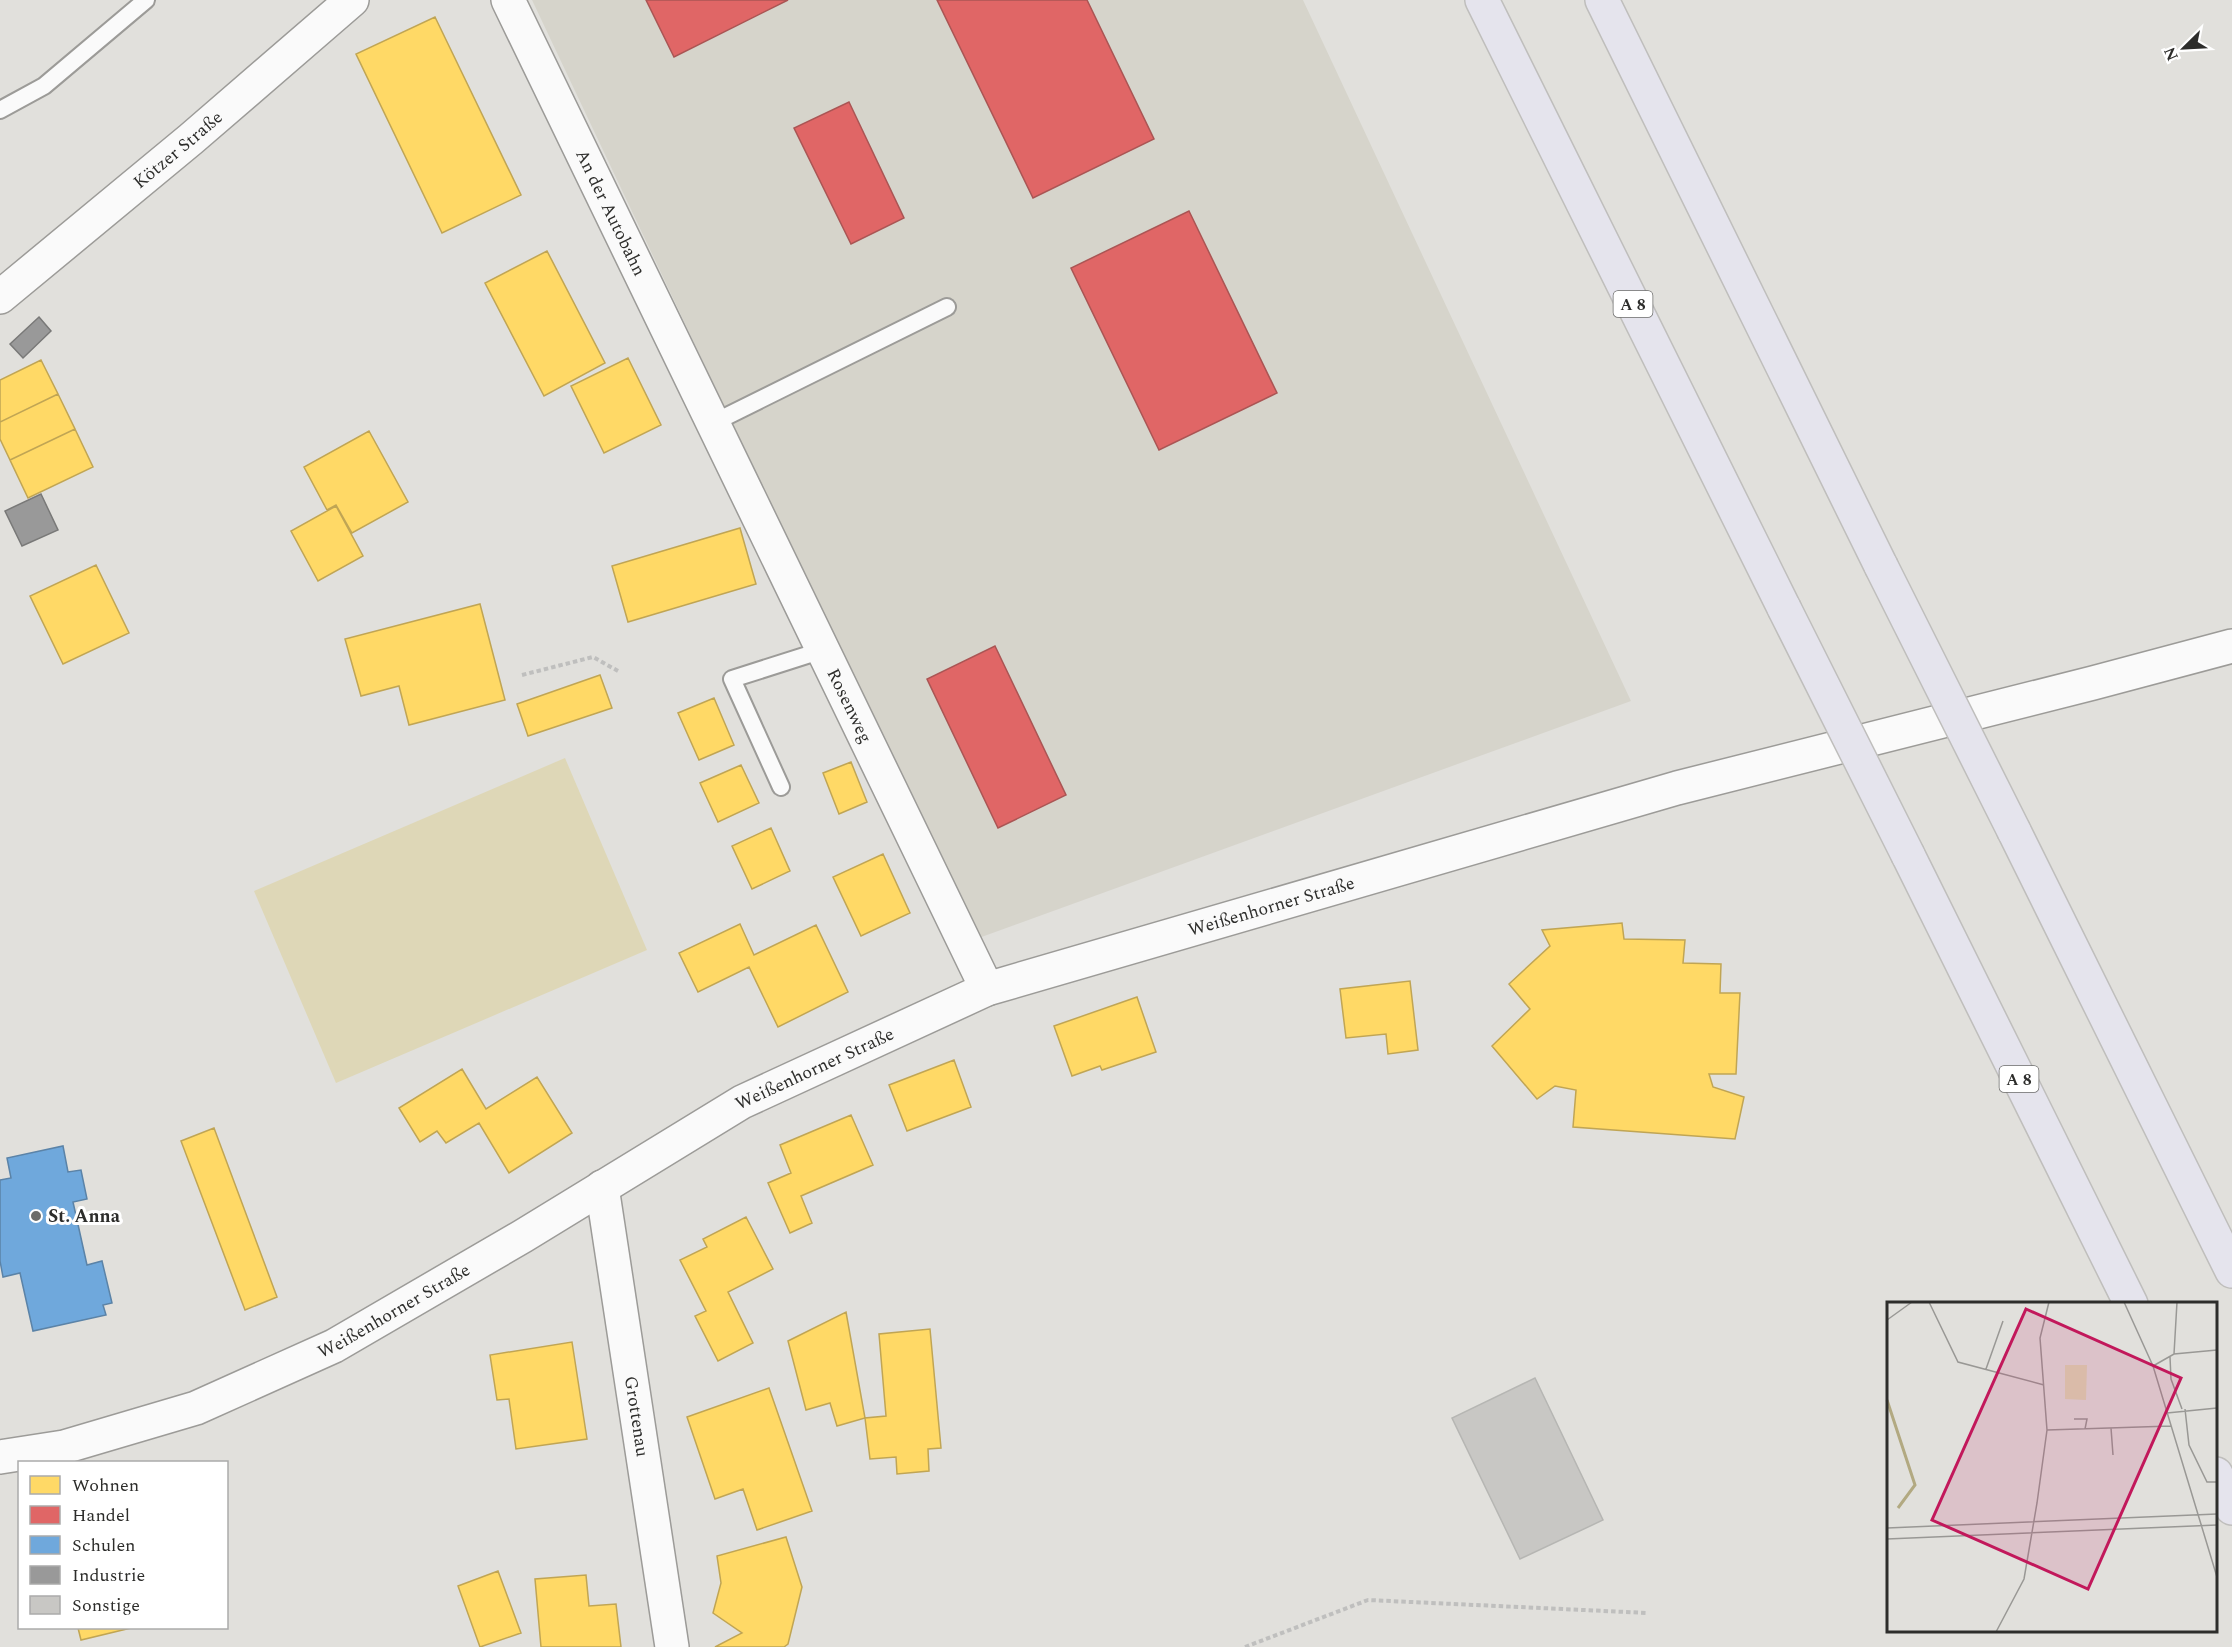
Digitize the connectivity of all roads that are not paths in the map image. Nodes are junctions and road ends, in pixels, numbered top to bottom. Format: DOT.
graph roads {
  1 [pos="146,0"];
  2 [pos="352,0"];
  3 [pos="508,0"];
  4 [pos="1482,0"];
  5 [pos="1602,0"];
  6 [pos="0,110"];
  7 [pos="0,297"];
  8 [pos="947,307"];
  9 [pos="713,423"];
  10 [pos="2232,646"];
  11 [pos="823,650"];
  12 [pos="781,787"];
  13 [pos="987,989"];
  14 [pos="602,1187"];
  15 [pos="2232,1271"];
  16 [pos="2130,1302"];
  17 [pos="0,1457"];
  18 [pos="2217,1476"];
  19 [pos="2232,1508"];
  20 [pos="672,1647"];
  1 -- 6 [label="lane"];
  2 -- 7 [label="main road, Kötzer Straße"];
  3 -- 9 [label="main road, An der Autobahn"];
  4 -- 16 [label="highway, A 8, bridge"];
  5 -- 15 [label="highway, bridge"];
  8 -- 9 [label="lane"];
  9 -- 11 [label="main road, Rosenweg"];
  10 -- 13 [label="main road, Weißenhorner Straße"];
  11 -- 12 [label="lane"];
  11 -- 13 [label="main road, Rosenweg"];
  13 -- 14 [label="main road, Weißenhorner Straße"];
  14 -- 17 [label="main road, Weißenhorner Straße"];
  14 -- 20 [label="main road, Grottenau"];
  18 -- 19 [label="highway"];
}
